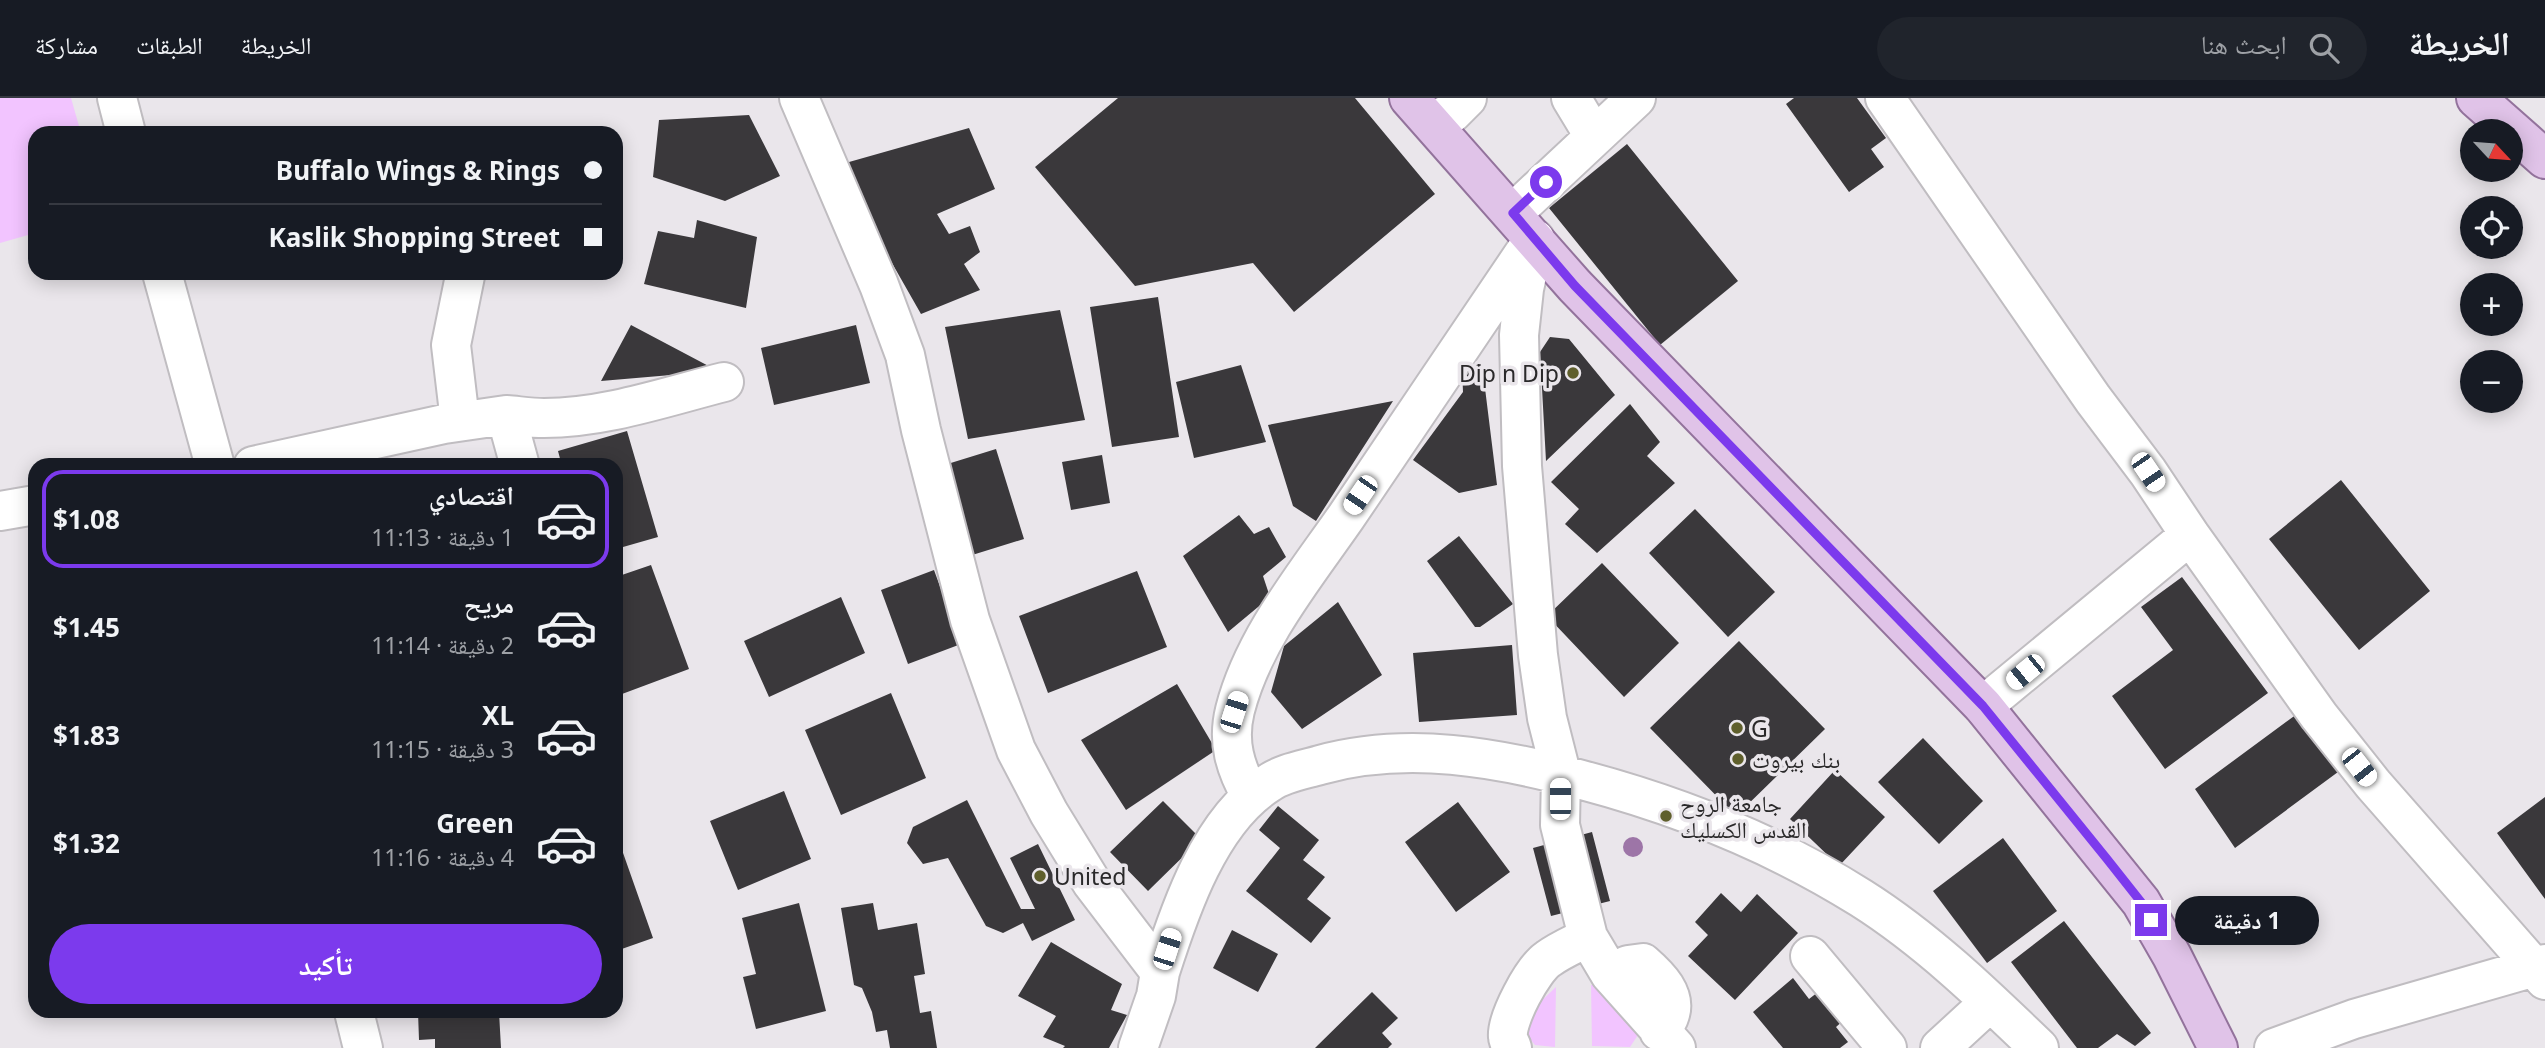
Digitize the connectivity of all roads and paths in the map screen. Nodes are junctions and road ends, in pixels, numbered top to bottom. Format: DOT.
graph roads {
  1 [pos="117,98"];
  2 [pos="799,98"];
  3 [pos="1467,98"];
  4 [pos="1571,98"];
  5 [pos="1636,98"];
  6 [pos="1885,98"];
  7 [pos="2476,98"];
  8 [pos="1420,110"];
  9 [pos="124,126"];
  10 [pos="1594,136"];
  11 [pos="2545,159"];
  12 [pos="1524,226"];
  13 [pos="164,280"];
  14 [pos="464,280"];
  15 [pos="724,382"];
  16 [pos="506,415"];
  17 [pos="460,421"];
  18 [pos="213,458"];
  19 [pos="290,458"];
  20 [pos="518,458"];
  21 [pos="28,506"];
  22 [pos="0,511"];
  23 [pos="2190,535"];
  24 [pos="1983,706"];
  25 [pos="1561,773"];
  26 [pos="1251,796"];
  27 [pos="1588,937"];
  28 [pos="1810,956"];
  29 [pos="2542,971"];
  30 [pos="1160,972"];
  31 [pos="1990,1002"];
  32 [pos="356,1018"];
  33 [pos="1667,1040"];
  34 [pos="363,1048"];
  35 [pos="1138,1048"];
  36 [pos="1512,1048"];
  37 [pos="1887,1048"];
  38 [pos="1940,1048"];
  39 [pos="2039,1048"];
  40 [pos="2218,1048"];
  41 [pos="2274,1048"];
  1 -- 9 [label="street"];
  2 -- 30 [label="street"];
  3 -- 8 [label="street"];
  4 -- 10 [label="street"];
  5 -- 10 [label="street"];
  6 -- 23 [label="street"];
  7 -- 11 [label="main road"];
  8 -- 12 [label="main road"];
  10 -- 12 [label="street"];
  12 -- 24 [label="main road"];
  12 -- 25 [label="street"];
  12 -- 26 [label="street"];
  13 -- 18 [label="street"];
  14 -- 17 [label="street"];
  15 -- 16 [label="street"];
  16 -- 17 [label="street"];
  16 -- 20 [label="street"];
  17 -- 19 [label="street"];
  21 -- 22 [label="street"];
  23 -- 24 [label="street"];
  23 -- 29 [label="street"];
  24 -- 40 [label="main road"];
  25 -- 26 [label="street"];
  25 -- 27 [label="street"];
  25 -- 31 [label="street"];
  26 -- 30 [label="street"];
  27 -- 33 [label="street"];
  27 -- 36 [label="street"];
  28 -- 37 [label="street"];
  29 -- 41 [label="street"];
  30 -- 35 [label="street"];
  31 -- 38 [label="street"];
  31 -- 39 [label="street"];
  32 -- 34 [label="street"];
}
